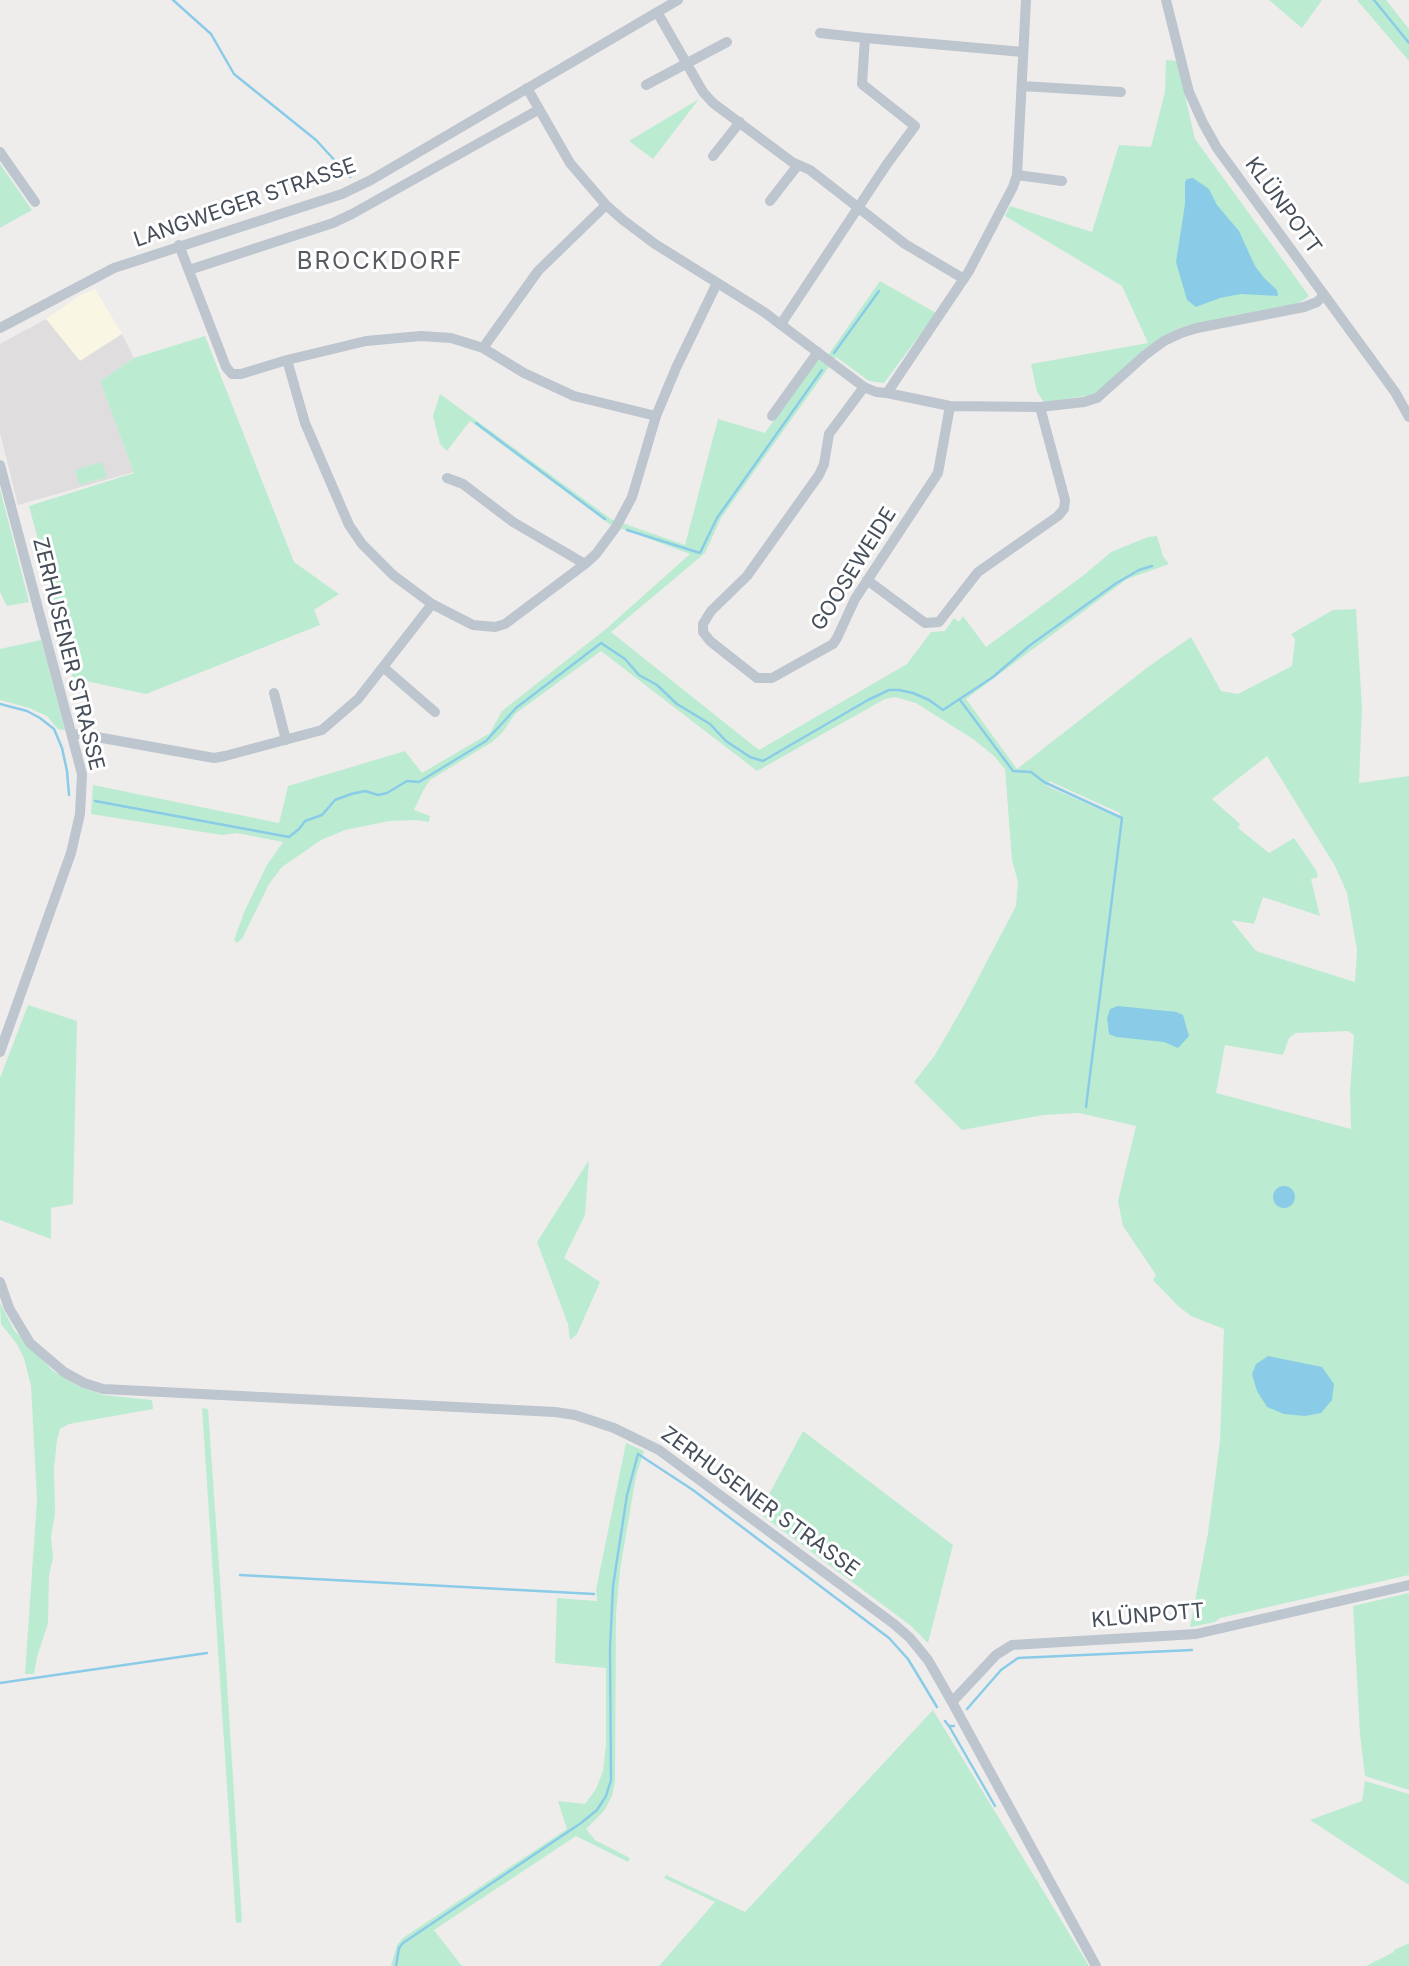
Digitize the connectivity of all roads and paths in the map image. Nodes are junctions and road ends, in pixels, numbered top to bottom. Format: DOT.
graph roads {
  1 [pos="678,0"];
  2 [pos="1026,0"];
  3 [pos="1166,0"];
  4 [pos="657,12"];
  5 [pos="820,33"];
  6 [pos="865,38"];
  7 [pos="727,41"];
  8 [pos="1023,52"];
  9 [pos="686,64"];
  10 [pos="646,85"];
  11 [pos="1022,86"];
  12 [pos="527,88"];
  13 [pos="1121,92"];
  14 [pos="538,110"];
  15 [pos="740,122"];
  16 [pos="0,152"];
  17 [pos="713,156"];
  18 [pos="797,165"];
  19 [pos="1017,175"];
  20 [pos="1062,181"];
  21 [pos="770,201"];
  22 [pos="35,202"];
  23 [pos="606,205"];
  24 [pos="857,207"];
  25 [pos="178,246"];
  26 [pos="189,270"];
  27 [pos="964,279"];
  28 [pos="717,283"];
  29 [pos="1324,295"];
  30 [pos="781,324"];
  31 [pos="0,328"];
  32 [pos="483,348"];
  33 [pos="818,352"];
  34 [pos="286,360"];
  35 [pos="864,387"];
  36 [pos="887,393"];
  37 [pos="950,407"];
  38 [pos="1040,407"];
  39 [pos="772,415"];
  40 [pos="656,416"];
  41 [pos="1409,417"];
  42 [pos="0,465"];
  43 [pos="447,478"];
  44 [pos="585,564"];
  45 [pos="866,580"];
  46 [pos="432,604"];
  47 [pos="383,667"];
  48 [pos="274,693"];
  49 [pos="435,712"];
  50 [pos="72,736"];
  51 [pos="286,740"];
  52 [pos="0,1050"];
  53 [pos="0,1282"];
  54 [pos="1409,1585"];
  55 [pos="952,1702"];
  56 [pos="1096,1966"];
  1 -- 4 [label="street, LANGWEGER STRASSE"];
  2 -- 8 [label="street"];
  3 -- 29 [label="street, KLÜNPOTT"];
  4 -- 9 [label="street"];
  4 -- 12 [label="street, LANGWEGER STRASSE"];
  5 -- 6 [label="street"];
  6 -- 8 [label="street"];
  6 -- 24 [label="street"];
  7 -- 9 [label="street"];
  8 -- 11 [label="street"];
  9 -- 10 [label="street"];
  9 -- 15 [label="street"];
  11 -- 13 [label="street"];
  11 -- 19 [label="street"];
  12 -- 14 [label="street"];
  12 -- 25 [label="street, LANGWEGER STRASSE"];
  14 -- 23 [label="street"];
  14 -- 26 [label="street"];
  15 -- 17 [label="street"];
  15 -- 18 [label="street"];
  16 -- 22 [label="street"];
  18 -- 21 [label="street"];
  18 -- 24 [label="street"];
  19 -- 20 [label="street"];
  19 -- 27 [label="street"];
  23 -- 28 [label="street"];
  23 -- 32 [label="street"];
  24 -- 27 [label="street"];
  24 -- 30 [label="street"];
  25 -- 26 [label="street"];
  25 -- 31 [label="street, LANGWEGER STRASSE"];
  26 -- 34 [label="street"];
  27 -- 36 [label="street"];
  28 -- 30 [label="street"];
  28 -- 40 [label="street"];
  29 -- 38 [label="street"];
  29 -- 41 [label="street, KLÜNPOTT"];
  30 -- 33 [label="street"];
  32 -- 34 [label="street"];
  32 -- 40 [label="street"];
  33 -- 35 [label="street"];
  33 -- 39 [label="street"];
  34 -- 46 [label="street"];
  35 -- 36 [label="street"];
  35 -- 45 [label="street, GOOSEWEIDE"];
  36 -- 37 [label="street"];
  37 -- 38 [label="street"];
  37 -- 45 [label="street, GOOSEWEIDE"];
  38 -- 45 [label="street"];
  40 -- 44 [label="street"];
  42 -- 50 [label="street, ZERHUSENER STRASSE"];
  43 -- 44 [label="street"];
  44 -- 46 [label="street"];
  46 -- 47 [label="street"];
  47 -- 49 [label="street"];
  47 -- 51 [label="street"];
  48 -- 51 [label="street"];
  50 -- 51 [label="street"];
  50 -- 52 [label="street, ZERHUSENER STRASSE"];
  53 -- 55 [label="street, ZERHUSENER STRASSE"];
  54 -- 55 [label="street, KLÜNPOTT"];
  55 -- 56 [label="street, ZERHUSENER STRASSE"];
}
